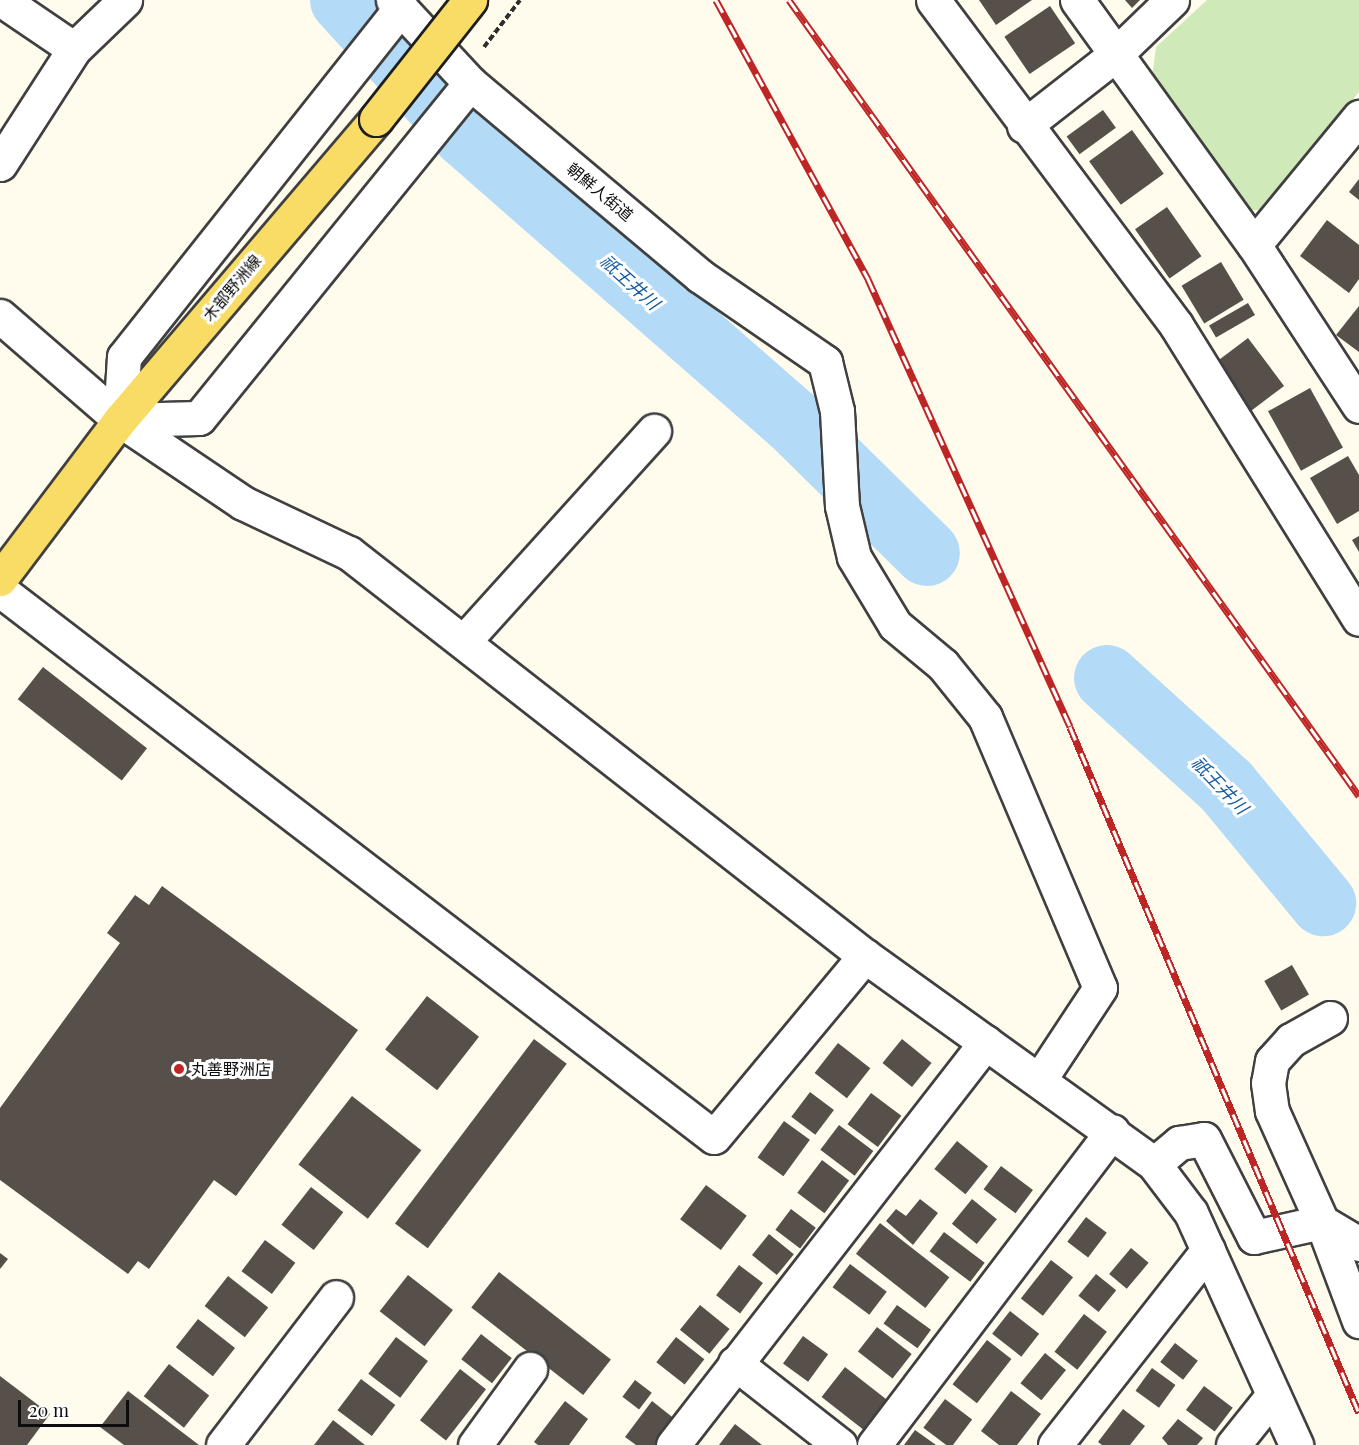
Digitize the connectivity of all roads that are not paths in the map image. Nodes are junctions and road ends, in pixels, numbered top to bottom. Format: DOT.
graph roads {
  1 [pos="2,0"];
  2 [pos="125,0"];
  3 [pos="470,0"];
  4 [pos="933,0"];
  5 [pos="1077,0"];
  6 [pos="1172,0"];
  7 [pos="388,19"];
  8 [pos="74,49"];
  9 [pos="1116,54"];
  10 [pos="464,90"];
  11 [pos="1359,117"];
  12 [pos="1024,126"];
  13 [pos="0,164"];
  14 [pos="1254,245"];
  15 [pos="4,326"];
  16 [pos="1359,406"];
  17 [pos="120,420"];
  18 [pos="654,431"];
  19 [pos="0,579"];
  20 [pos="0,590"];
  21 [pos="1359,619"];
  22 [pos="465,640"];
  23 [pos="865,956"];
  24 [pos="1330,1018"];
  25 [pos="986,1042"];
  26 [pos="1040,1079"];
  27 [pos="1112,1131"];
  28 [pos="1154,1164"];
  29 [pos="1322,1222"];
  30 [pos="1359,1244"];
  31 [pos="1208,1250"];
  32 [pos="336,1297"];
  33 [pos="1359,1321"];
  34 [pos="735,1363"];
  35 [pos="530,1369"];
  36 [pos="1273,1395"];
  37 [pos="223,1445"];
  38 [pos="475,1445"];
  39 [pos="673,1445"];
  40 [pos="840,1445"];
  41 [pos="874,1445"];
  42 [pos="1055,1445"];
  43 [pos="1233,1445"];
  44 [pos="1296,1445"];
  1 -- 8 [label="street"];
  2 -- 8 [label="street"];
  3 -- 17 [label="main road, 木部野洲線, bridge"];
  4 -- 12 [label="street"];
  5 -- 9 [label="street"];
  6 -- 9 [label="street"];
  7 -- 10 [label="street, 朝鮮人街道"];
  7 -- 17 [label="street"];
  8 -- 13 [label="street"];
  9 -- 12 [label="street"];
  9 -- 14 [label="street"];
  10 -- 17 [label="street"];
  10 -- 26 [label="street, 朝鮮人街道"];
  11 -- 14 [label="street"];
  12 -- 21 [label="street"];
  14 -- 16 [label="street"];
  15 -- 17 [label="street"];
  17 -- 19 [label="main road, 木部野洲線"];
  17 -- 22 [label="street"];
  18 -- 22 [label="street"];
  20 -- 23 [label="street"];
  22 -- 23 [label="street"];
  23 -- 25 [label="street"];
  24 -- 29 [label="street"];
  25 -- 26 [label="street"];
  25 -- 34 [label="street"];
  26 -- 27 [label="street"];
  27 -- 28 [label="street"];
  27 -- 41 [label="street"];
  28 -- 29 [label="street"];
  28 -- 31 [label="street"];
  29 -- 30 [label="street"];
  29 -- 33 [label="street"];
  31 -- 36 [label="street"];
  31 -- 42 [label="street"];
  32 -- 37 [label="street"];
  34 -- 39 [label="street"];
  34 -- 40 [label="street"];
  35 -- 38 [label="street"];
  36 -- 43 [label="street"];
  36 -- 44 [label="street"];
}
